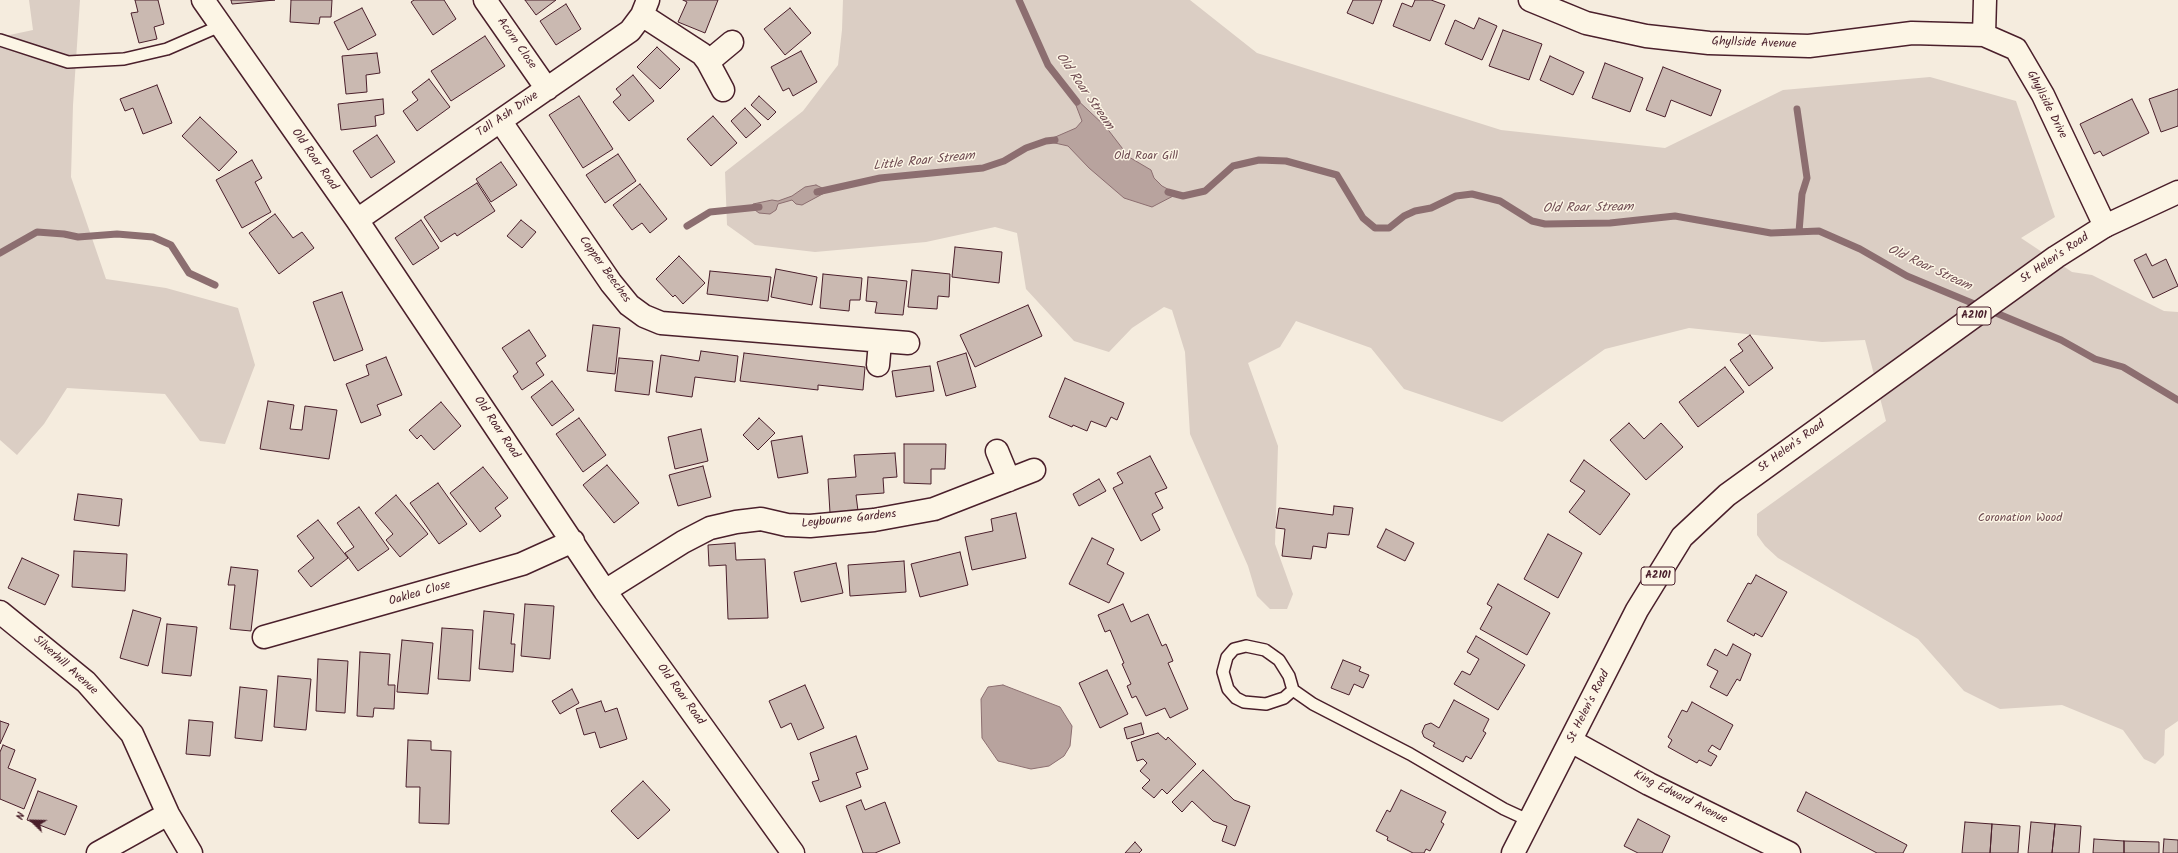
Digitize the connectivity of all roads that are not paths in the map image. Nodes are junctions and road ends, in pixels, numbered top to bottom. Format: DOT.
graph roads {
  1 [pos="203,0"];
  2 [pos="485,0"];
  3 [pos="1530,0"];
  4 [pos="1985,0"];
  5 [pos="645,8"];
  6 [pos="220,26"];
  7 [pos="1984,35"];
  8 [pos="0,40"];
  9 [pos="732,42"];
  10 [pos="708,62"];
  11 [pos="547,89"];
  12 [pos="723,90"];
  13 [pos="501,122"];
  14 [pos="2178,192"];
  15 [pos="357,220"];
  16 [pos="2105,226"];
  17 [pos="880,342"];
  18 [pos="908,343"];
  19 [pos="878,365"];
  20 [pos="997,451"];
  21 [pos="1034,470"];
  22 [pos="1009,480"];
  23 [pos="573,541"];
  24 [pos="605,591"];
  25 [pos="0,612"];
  26 [pos="264,637"];
  27 [pos="1292,690"];
  28 [pos="1572,741"];
  29 [pos="168,814"];
  30 [pos="1530,821"];
  31 [pos="98,853"];
  32 [pos="191,853"];
  33 [pos="793,853"];
  34 [pos="1513,853"];
  35 [pos="1789,853"];
  1 -- 6 [label="street, Old Roar Road"];
  2 -- 11 [label="street, Acorn Close"];
  3 -- 7 [label="street, Ghyllside Avenue"];
  4 -- 7 [label="street"];
  5 -- 10 [label="street"];
  5 -- 11 [label="street, Tall Ash Drive"];
  6 -- 8 [label="lane"];
  6 -- 15 [label="street, Old Roar Road"];
  7 -- 16 [label="street, Ghyllside Drive"];
  9 -- 10 [label="street"];
  10 -- 12 [label="street"];
  11 -- 13 [label="street, Tall Ash Drive"];
  13 -- 15 [label="street, Tall Ash Drive"];
  13 -- 17 [label="street, Copper Beeches"];
  14 -- 16 [label="street, St Helen's Road / A2101"];
  15 -- 23 [label="street, Old Roar Road"];
  16 -- 28 [label="street, St Helen's Road / A2101"];
  17 -- 18 [label="street, Copper Beeches"];
  17 -- 19 [label="street"];
  20 -- 22 [label="street"];
  21 -- 22 [label="street, Leybourne Gardens"];
  22 -- 24 [label="street, Leybourne Gardens"];
  23 -- 24 [label="street, Old Roar Road"];
  23 -- 26 [label="street, Oaklea Close"];
  24 -- 33 [label="street, Old Roar Road"];
  25 -- 29 [label="street, Silverhill Avenue"];
  27 -- 27 [label="lane"];
  27 -- 30 [label="lane"];
  28 -- 30 [label="street, St Helen's Road / A2101"];
  28 -- 35 [label="street, King Edward Avenue"];
  29 -- 31 [label="street"];
  29 -- 32 [label="street, Silverhill Avenue"];
  30 -- 34 [label="street, St Helen's Road / A2101"];
}
